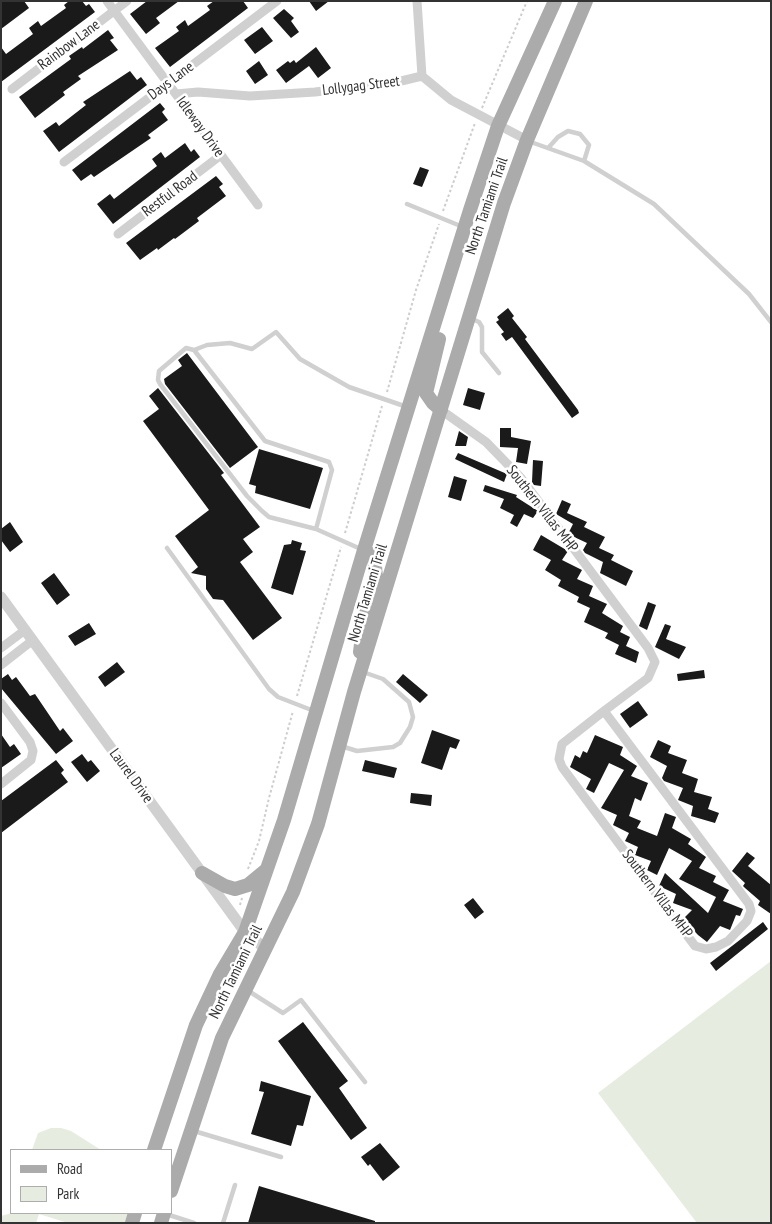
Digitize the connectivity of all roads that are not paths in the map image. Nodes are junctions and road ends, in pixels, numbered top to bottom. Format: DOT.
graph roads {
  1 [pos="107,1"];
  2 [pos="127,1"];
  3 [pos="277,1"];
  4 [pos="417,1"];
  5 [pos="555,1"];
  6 [pos="586,1"];
  7 [pos="114,11"];
  8 [pos="422,76"];
  9 [pos="168,83"];
  10 [pos="12,89"];
  11 [pos="176,94"];
  12 [pos="498,126"];
  13 [pos="527,140"];
  14 [pos="549,147"];
  15 [pos="221,156"];
  16 [pos="584,161"];
  17 [pos="64,162"];
  18 [pos="407,204"];
  19 [pos="258,205"];
  20 [pos="465,228"];
  21 [pos="118,234"];
  22 [pos="443,297"];
  23 [pos="468,318"];
  24 [pos="771,322"];
  25 [pos="194,350"];
  26 [pos="499,374"];
  27 [pos="408,408"];
  28 [pos="441,410"];
  29 [pos="316,529"];
  30 [pos="167,548"];
  31 [pos="364,550"];
  32 [pos="1,597"];
  33 [pos="25,630"];
  34 [pos="33,640"];
  35 [pos="1,648"];
  36 [pos="1,665"];
  37 [pos="359,671"];
  38 [pos="1,703"];
  39 [pos="604,711"];
  40 [pos="315,712"];
  41 [pos="339,746"];
  42 [pos="1,784"];
  43 [pos="266,870"];
  44 [pos="202,873"];
  45 [pos="245,932"];
  46 [pos="266,949"];
  47 [pos="246,990"];
  48 [pos="365,1082"];
  49 [pos="170,1098"];
  50 [pos="190,1130"];
  51 [pos="154,1149"];
  52 [pos="164,1149"];
  53 [pos="281,1157"];
  54 [pos="235,1185"];
  55 [pos="172,1187"];
  56 [pos="167,1214"];
  57 [pos="194,1223"];
  58 [pos="223,1223"];
  1 -- 7 [label="street, Idleway Drive"];
  2 -- 7 [label="street, Rainbow Lane"];
  3 -- 9 [label="street, Days Lane"];
  4 -- 8 [label="street"];
  5 -- 12 [label="main road, North Tamiami Trail"];
  6 -- 13 [label="main road, North Tamiami Trail"];
  7 -- 9 [label="street, Idleway Drive"];
  7 -- 10 [label="street, Rainbow Lane"];
  8 -- 11 [label="street, Lollygag Street"];
  8 -- 12 [label="street"];
  9 -- 11 [label="street, Idleway Drive"];
  9 -- 17 [label="street, Days Lane"];
  11 -- 15 [label="street, Idleway Drive"];
  12 -- 13 [label="street"];
  12 -- 20 [label="main road, North Tamiami Trail"];
  13 -- 14 [label="lane"];
  13 -- 23 [label="main road, North Tamiami Trail"];
  14 -- 16 [label="lane"];
  14 -- 16 [label="lane"];
  15 -- 19 [label="street, Idleway Drive"];
  15 -- 21 [label="street, Restful Road"];
  16 -- 24 [label="lane"];
  18 -- 20 [label="lane"];
  20 -- 22 [label="main road, North Tamiami Trail"];
  22 -- 27 [label="main road, North Tamiami Trail"];
  22 -- 28 [label="main road"];
  23 -- 26 [label="lane"];
  23 -- 28 [label="main road, North Tamiami Trail"];
  25 -- 27 [label="lane"];
  25 -- 29 [label="lane"];
  25 -- 29 [label="lane"];
  27 -- 31 [label="main road, North Tamiami Trail"];
  28 -- 37 [label="main road, North Tamiami Trail"];
  28 -- 39 [label="street, Southern Villas MHP"];
  29 -- 31 [label="lane"];
  30 -- 40 [label="lane"];
  31 -- 37 [label="main road"];
  31 -- 40 [label="main road, North Tamiami Trail"];
  32 -- 33 [label="street, Laurel Drive"];
  33 -- 34 [label="street, Laurel Drive"];
  33 -- 35 [label="street"];
  34 -- 36 [label="street"];
  34 -- 44 [label="street, Laurel Drive"];
  37 -- 41 [label="main road, North Tamiami Trail"];
  37 -- 41 [label="lane"];
  38 -- 42 [label="street"];
  39 -- 39 [label="street, Southern Villas MHP"];
  40 -- 43 [label="main road, North Tamiami Trail"];
  41 -- 46 [label="main road, North Tamiami Trail"];
  43 -- 44 [label="main road"];
  43 -- 45 [label="main road, North Tamiami Trail"];
  44 -- 45 [label="street, Laurel Drive"];
  45 -- 46 [label="street, Laurel Drive"];
  45 -- 49 [label="main road, North Tamiami Trail"];
  46 -- 47 [label="main road, North Tamiami Trail"];
  47 -- 48 [label="lane"];
  47 -- 50 [label="main road, North Tamiami Trail"];
  49 -- 51 [label="main road, North Tamiami Trail"];
  49 -- 52 [label="main road"];
  50 -- 53 [label="lane"];
  50 -- 55 [label="main road, North Tamiami Trail"];
  54 -- 58 [label="lane"];
  56 -- 57 [label="lane"];
}
